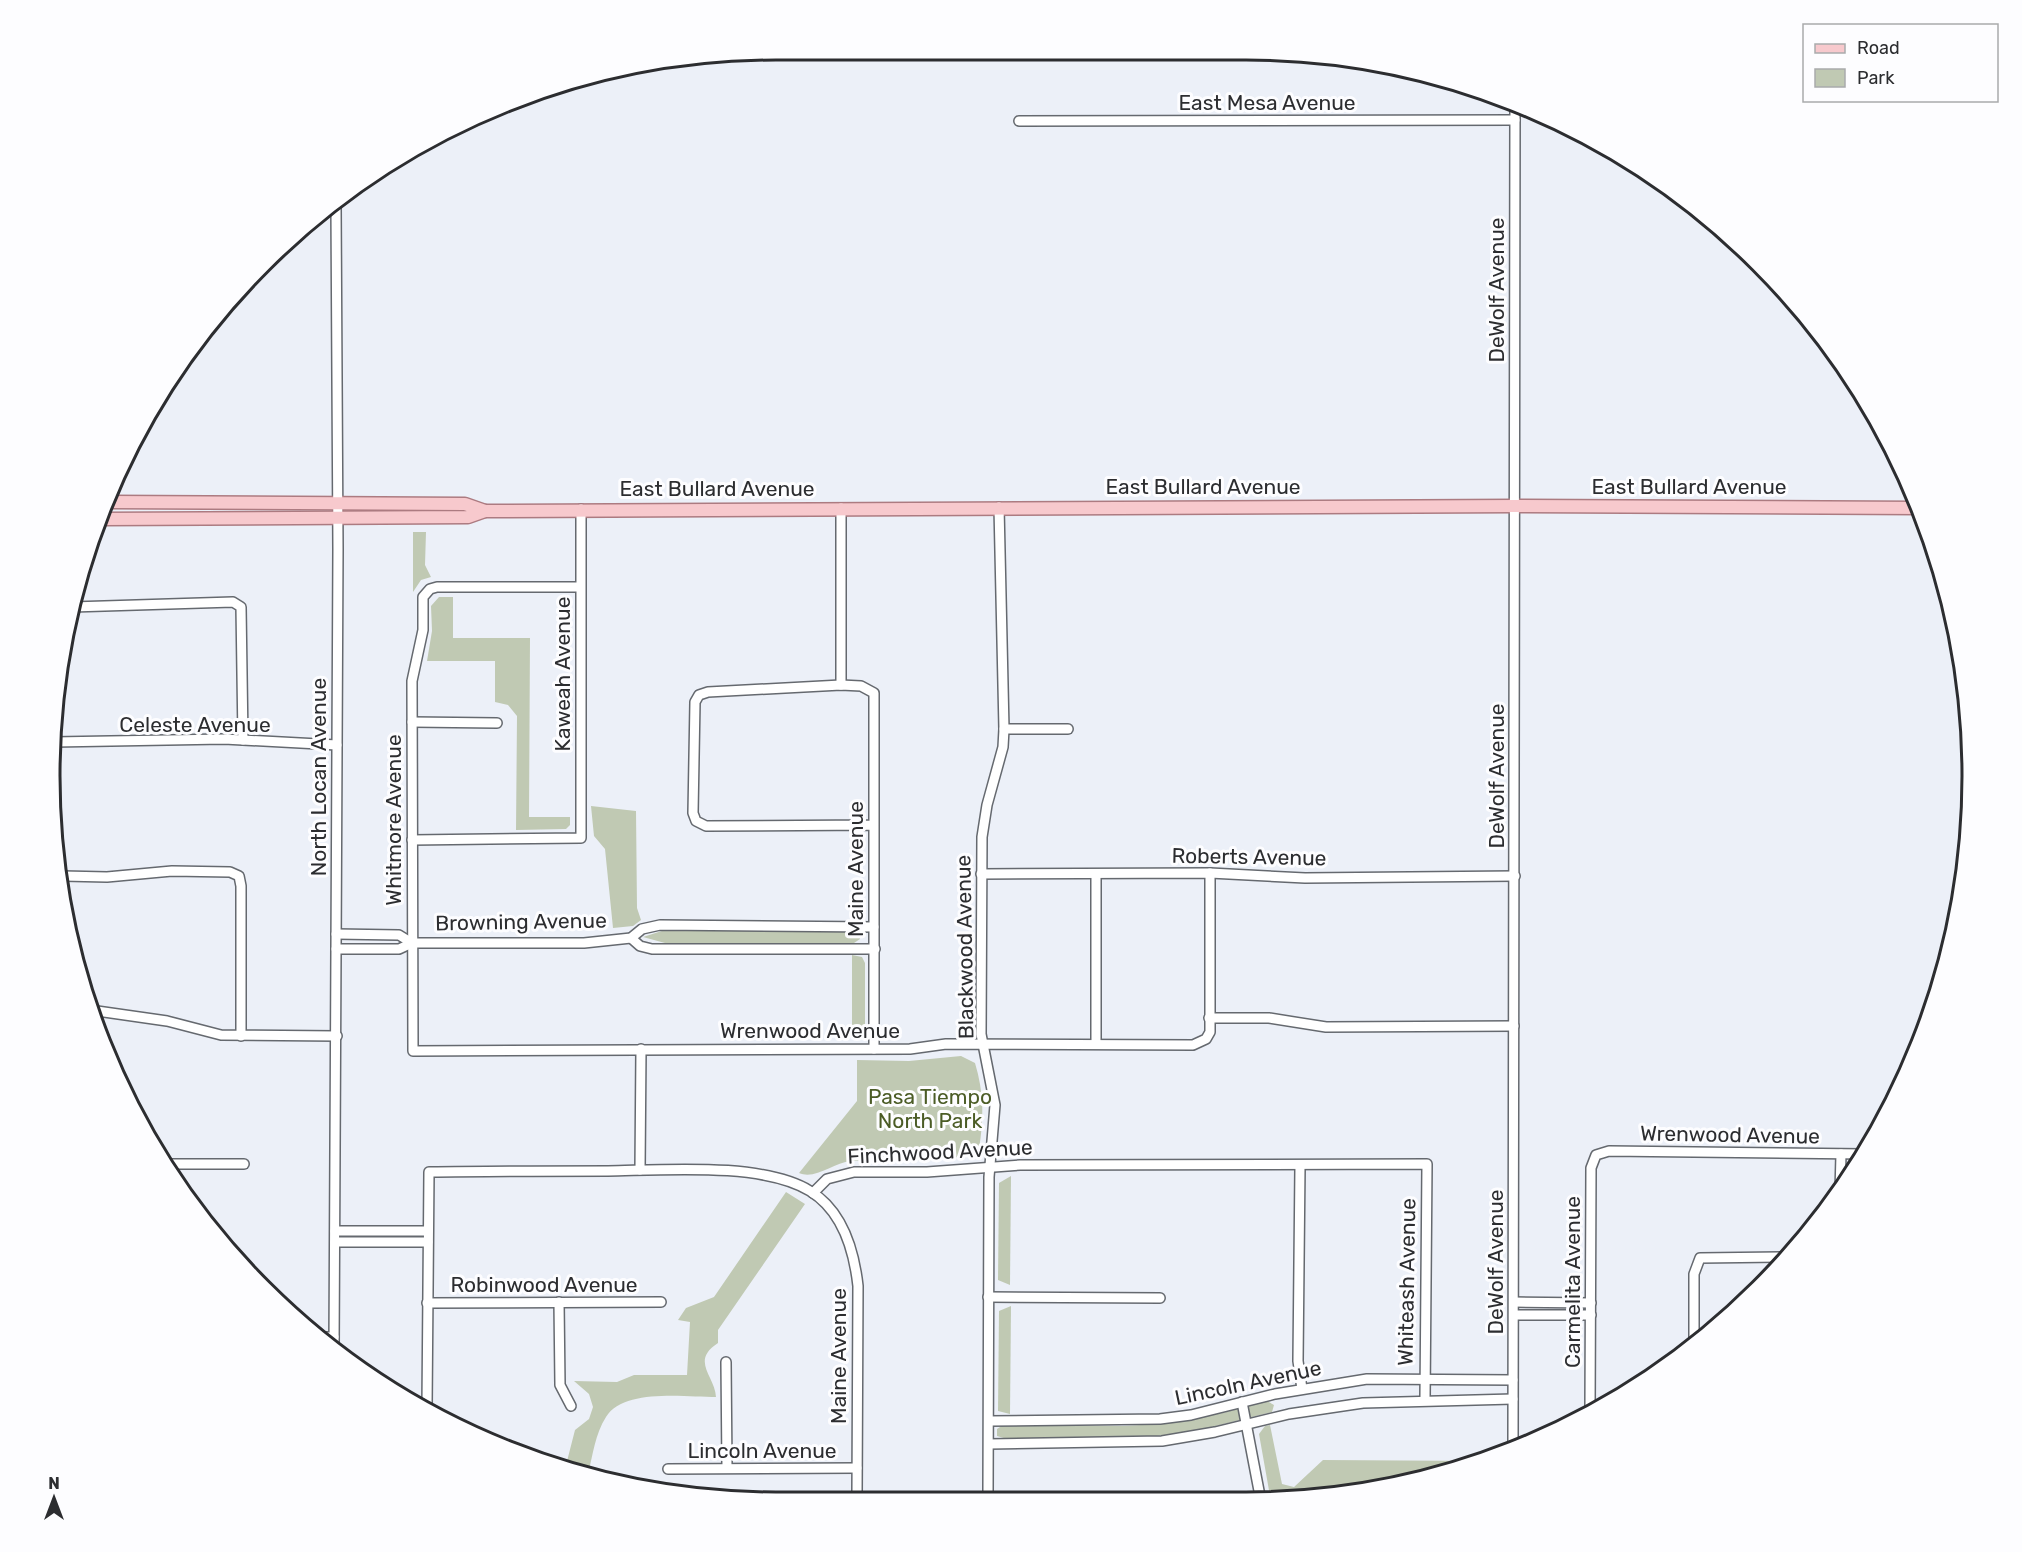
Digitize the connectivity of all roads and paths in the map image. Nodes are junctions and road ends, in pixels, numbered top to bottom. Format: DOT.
graph roads {
  1 [pos="1515,113"];
  2 [pos="1515,120"];
  3 [pos="1019,121"];
  4 [pos="336,211"];
  5 [pos="115,502"];
  6 [pos="337,503"];
  7 [pos="1515,506"];
  8 [pos="999,507"];
  9 [pos="841,508"];
  10 [pos="1909,508"];
  11 [pos="580,509"];
  12 [pos="485,511"];
  13 [pos="337,518"];
  14 [pos="108,519"];
  15 [pos="580,587"];
  16 [pos="81,607"];
  17 [pos="841,685"];
  18 [pos="412,722"];
  19 [pos="497,723"];
  20 [pos="1004,729"];
  21 [pos="1068,729"];
  22 [pos="243,740"];
  23 [pos="61,742"];
  24 [pos="337,745"];
  25 [pos="874,825"];
  26 [pos="412,840"];
  27 [pos="1210,873"];
  28 [pos="981,874"];
  29 [pos="1096,874"];
  30 [pos="67,876"];
  31 [pos="1515,876"];
  32 [pos="874,927"];
  33 [pos="336,934"];
  34 [pos="631,938"];
  35 [pos="412,943"];
  36 [pos="336,949"];
  37 [pos="875,949"];
  38 [pos="100,1011"];
  39 [pos="1209,1018"];
  40 [pos="1514,1026"];
  41 [pos="241,1036"];
  42 [pos="337,1036"];
  43 [pos="983,1044"];
  44 [pos="1096,1044"];
  45 [pos="874,1049"];
  46 [pos="641,1050"];
  47 [pos="413,1051"];
  48 [pos="1853,1154"];
  49 [pos="1596,1155"];
  50 [pos="1840,1155"];
  51 [pos="175,1164"];
  52 [pos="244,1164"];
  53 [pos="1426,1164"];
  54 [pos="989,1166"];
  55 [pos="1300,1166"];
  56 [pos="640,1170"];
  57 [pos="1840,1175"];
  58 [pos="813,1193"];
  59 [pos="336,1231"];
  60 [pos="428,1231"];
  61 [pos="335,1242"];
  62 [pos="428,1242"];
  63 [pos="1775,1257"];
  64 [pos="988,1297"];
  65 [pos="1160,1298"];
  66 [pos="559,1302"];
  67 [pos="661,1302"];
  68 [pos="1514,1302"];
  69 [pos="427,1303"];
  70 [pos="1591,1303"];
  71 [pos="1514,1315"];
  72 [pos="1591,1315"];
  73 [pos="1694,1334"];
  74 [pos="334,1337"];
  75 [pos="726,1362"];
  76 [pos="1425,1379"];
  77 [pos="1513,1380"];
  78 [pos="1302,1389"];
  79 [pos="1513,1398"];
  80 [pos="1425,1399"];
  81 [pos="427,1401"];
  82 [pos="1242,1402"];
  83 [pos="1590,1403"];
  84 [pos="571,1407"];
  85 [pos="989,1421"];
  86 [pos="1248,1423"];
  87 [pos="1513,1440"];
  88 [pos="989,1444"];
  89 [pos="727,1468"];
  90 [pos="856,1468"];
  91 [pos="668,1469"];
  92 [pos="1259,1491"];
  93 [pos="857,1492"];
  94 [pos="988,1492"];
  1 -- 2 [label="street, DeWolf Avenue"];
  2 -- 3 [label="street, East Mesa Avenue"];
  2 -- 7 [label="street, DeWolf Avenue"];
  4 -- 6 [label="street, North Locan Avenue"];
  5 -- 6 [label="main road, East Bullard Avenue"];
  6 -- 12 [label="main road, East Bullard Avenue"];
  6 -- 13 [label="street, North Locan Avenue"];
  7 -- 8 [label="main road, East Bullard Avenue"];
  7 -- 10 [label="main road, East Bullard Avenue"];
  7 -- 31 [label="street, DeWolf Avenue"];
  8 -- 9 [label="main road, East Bullard Avenue"];
  8 -- 20 [label="street, Blackwood Avenue"];
  9 -- 11 [label="main road, East Bullard Avenue"];
  9 -- 17 [label="street"];
  11 -- 12 [label="main road, East Bullard Avenue"];
  11 -- 15 [label="street, Kaweah Avenue"];
  12 -- 13 [label="main road, East Bullard Avenue"];
  13 -- 14 [label="main road, East Bullard Avenue"];
  13 -- 24 [label="street, North Locan Avenue"];
  15 -- 18 [label="street, Whitmore Avenue"];
  15 -- 26 [label="street, Kaweah Avenue"];
  16 -- 22 [label="street"];
  17 -- 25 [label="street, Maine Avenue"];
  17 -- 25 [label="street"];
  18 -- 19 [label="street"];
  18 -- 26 [label="street, Whitmore Avenue"];
  20 -- 21 [label="street"];
  20 -- 28 [label="street, Blackwood Avenue"];
  22 -- 23 [label="street, Celeste Avenue"];
  22 -- 24 [label="street, Celeste Avenue"];
  24 -- 33 [label="street, North Locan Avenue"];
  25 -- 32 [label="street, Maine Avenue"];
  26 -- 35 [label="street, Whitmore Avenue"];
  27 -- 29 [label="street, Roberts Avenue"];
  27 -- 31 [label="street, Roberts Avenue"];
  27 -- 39 [label="street"];
  28 -- 29 [label="street, Roberts Avenue"];
  28 -- 43 [label="street, Blackwood Avenue"];
  29 -- 44 [label="street"];
  30 -- 41 [label="street"];
  31 -- 40 [label="street, DeWolf Avenue"];
  32 -- 34 [label="street, Browning Avenue"];
  32 -- 37 [label="street, Maine Avenue"];
  33 -- 35 [label="street, Browning Avenue"];
  33 -- 36 [label="street, North Locan Avenue"];
  34 -- 35 [label="street, Browning Avenue"];
  34 -- 37 [label="street, Browning Avenue"];
  35 -- 36 [label="street, Browning Avenue"];
  35 -- 47 [label="street, Whitmore Avenue"];
  36 -- 42 [label="street, North Locan Avenue"];
  37 -- 45 [label="street, Maine Avenue"];
  38 -- 41 [label="street"];
  39 -- 40 [label="street"];
  39 -- 44 [label="street, Wrenwood Avenue"];
  40 -- 68 [label="street, DeWolf Avenue"];
  41 -- 42 [label="street"];
  42 -- 59 [label="street, North Locan Avenue"];
  43 -- 44 [label="street, Wrenwood Avenue"];
  43 -- 45 [label="street, Wrenwood Avenue"];
  43 -- 54 [label="street, Blackwood Avenue"];
  45 -- 46 [label="street, Wrenwood Avenue"];
  46 -- 47 [label="street, Wrenwood Avenue"];
  46 -- 56 [label="street"];
  48 -- 50 [label="street, Wrenwood Avenue"];
  49 -- 50 [label="street, Wrenwood Avenue"];
  49 -- 70 [label="street, Carmelita Avenue"];
  50 -- 57 [label="street"];
  51 -- 52 [label="street"];
  53 -- 55 [label="street, Finchwood Avenue"];
  53 -- 76 [label="street, Whiteash Avenue"];
  54 -- 55 [label="street, Finchwood Avenue"];
  54 -- 58 [label="street, Finchwood Avenue"];
  54 -- 64 [label="street, Blackwood Avenue"];
  55 -- 78 [label="street"];
  56 -- 58 [label="street"];
  56 -- 60 [label="street"];
  58 -- 90 [label="street, Maine Avenue"];
  59 -- 60 [label="street"];
  59 -- 61 [label="street, North Locan Avenue"];
  60 -- 62 [label="street"];
  61 -- 62 [label="street"];
  61 -- 74 [label="street, North Locan Avenue"];
  62 -- 69 [label="street"];
  63 -- 73 [label="street"];
  64 -- 65 [label="street"];
  64 -- 85 [label="street, Blackwood Avenue"];
  66 -- 67 [label="street, Robinwood Avenue"];
  66 -- 69 [label="street, Robinwood Avenue"];
  66 -- 84 [label="street"];
  68 -- 70 [label="street"];
  68 -- 71 [label="street, DeWolf Avenue"];
  69 -- 81 [label="street"];
  70 -- 72 [label="street, Carmelita Avenue"];
  71 -- 72 [label="street"];
  71 -- 77 [label="street, DeWolf Avenue"];
  72 -- 83 [label="street, Carmelita Avenue"];
  75 -- 89 [label="street"];
  76 -- 77 [label="street, Lincoln Avenue"];
  76 -- 78 [label="street, Lincoln Avenue"];
  76 -- 80 [label="street, Whiteash Avenue"];
  77 -- 79 [label="street, DeWolf Avenue"];
  78 -- 82 [label="street, Lincoln Avenue"];
  79 -- 80 [label="street, Lincoln Avenue"];
  79 -- 87 [label="street, DeWolf Avenue"];
  80 -- 86 [label="street, Lincoln Avenue"];
  82 -- 85 [label="street, Lincoln Avenue"];
  82 -- 86 [label="street"];
  85 -- 88 [label="street, Blackwood Avenue"];
  86 -- 88 [label="street, Lincoln Avenue"];
  86 -- 92 [label="street"];
  88 -- 94 [label="street, Blackwood Avenue"];
  89 -- 90 [label="street, Lincoln Avenue"];
  89 -- 91 [label="street, Lincoln Avenue"];
  90 -- 93 [label="street, Maine Avenue"];
}
